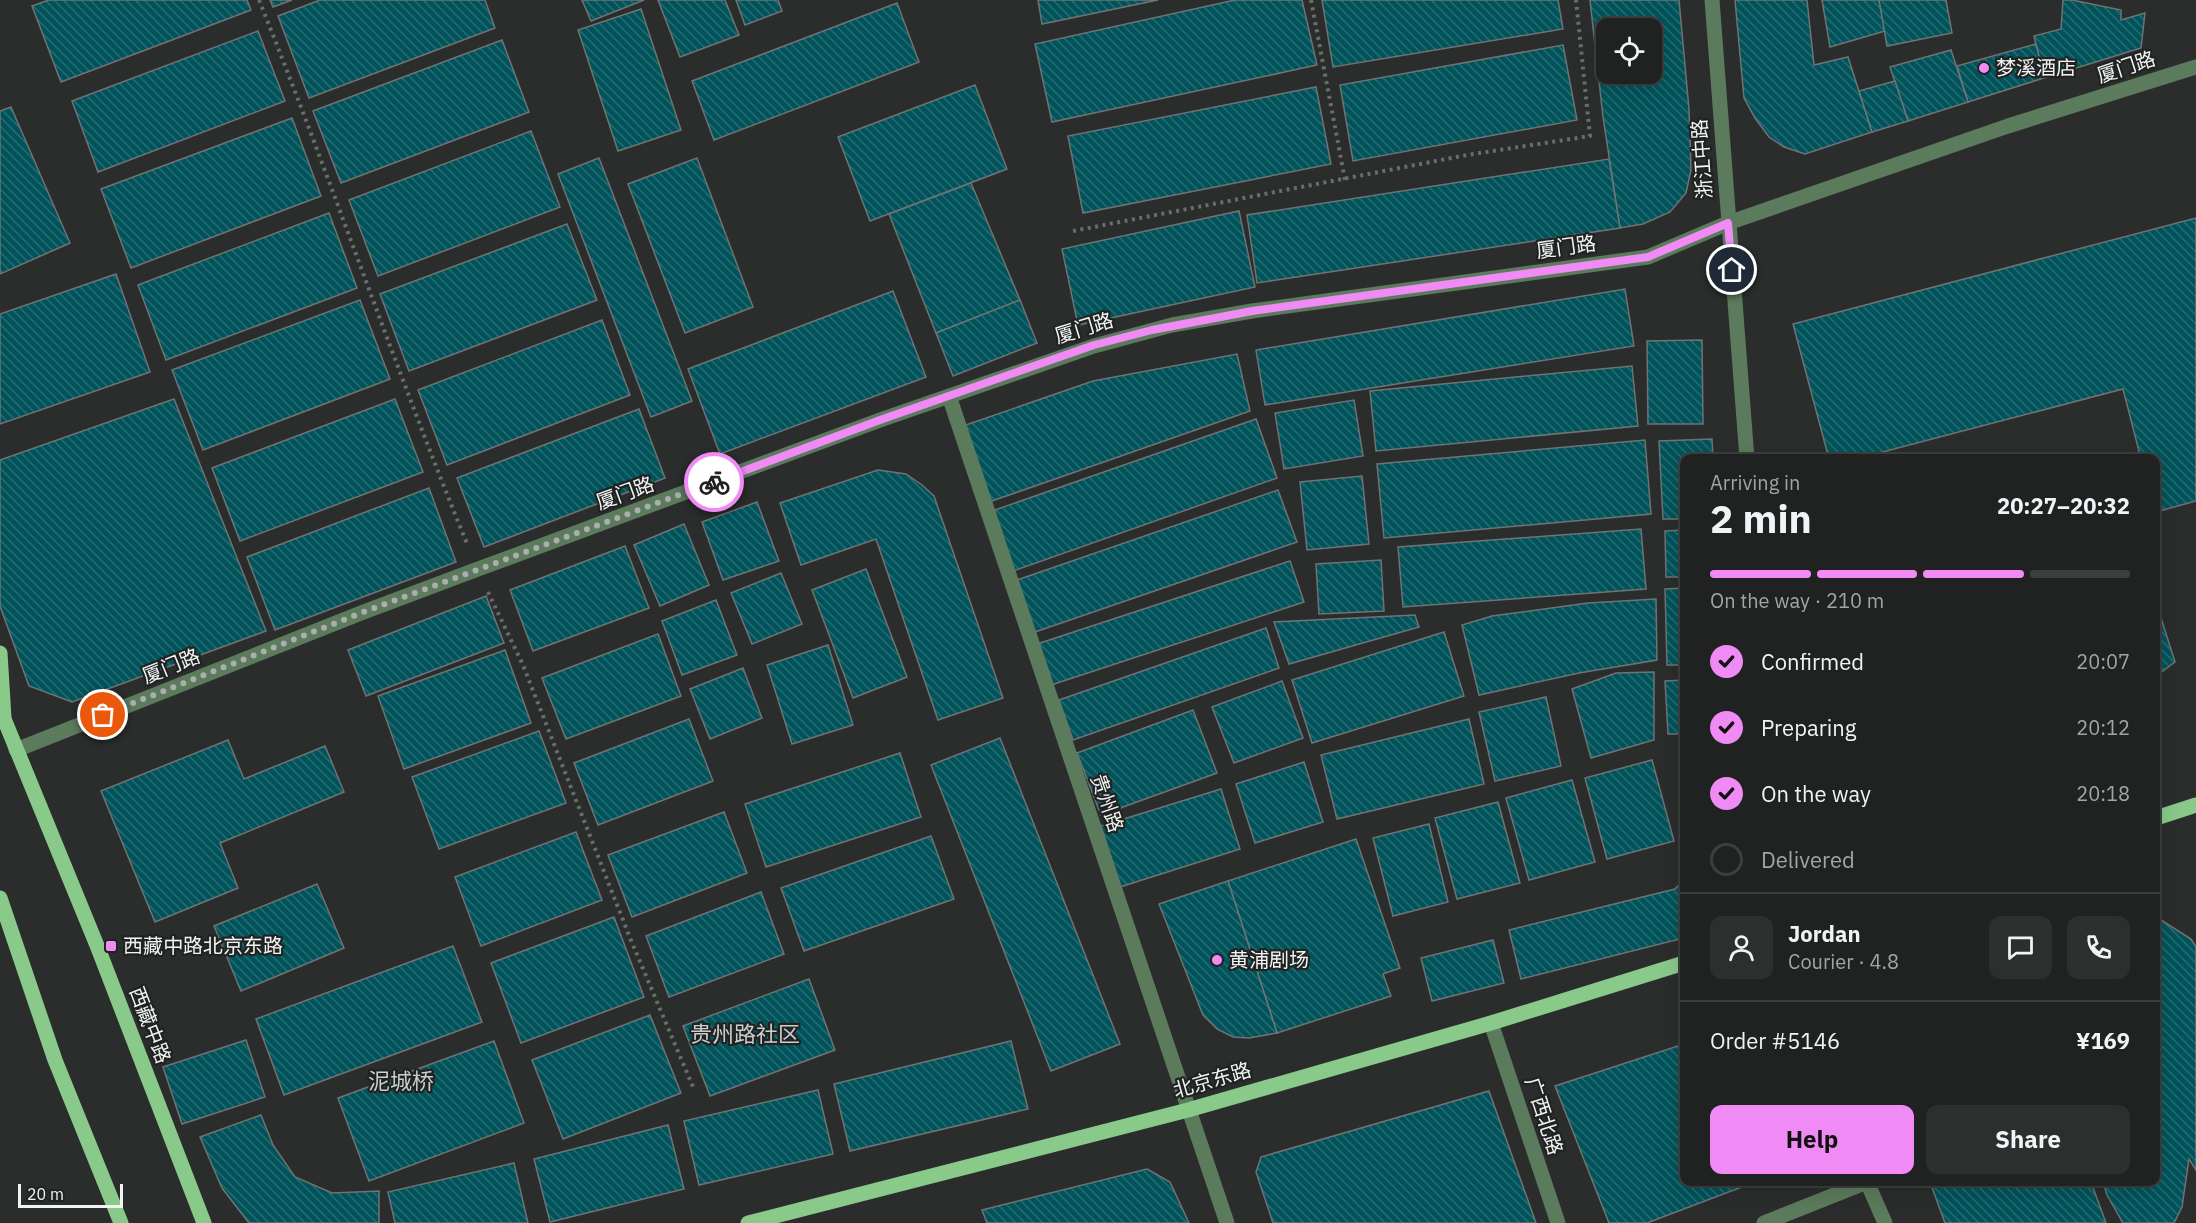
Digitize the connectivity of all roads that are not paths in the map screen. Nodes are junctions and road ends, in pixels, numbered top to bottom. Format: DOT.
graph roads {
  1 [pos="1712,0"];
  2 [pos="2196,67"];
  3 [pos="1728,223"];
  4 [pos="949,396"];
  5 [pos="1747,454"];
  6 [pos="0,653"];
  7 [pos="2,715"];
  8 [pos="16,750"];
  9 [pos="2196,806"];
  10 [pos="2160,817"];
  11 [pos="0,898"];
  12 [pos="1680,964"];
  13 [pos="1491,1023"];
  14 [pos="1188,1110"];
  15 [pos="1857,1186"];
  16 [pos="1869,1186"];
  17 [pos="122,1223"];
  18 [pos="204,1223"];
  19 [pos="748,1223"];
  20 [pos="1227,1223"];
  21 [pos="1558,1223"];
  22 [pos="1764,1223"];
  23 [pos="1885,1223"];
  1 -- 3 [label="street, 浙江中路"];
  2 -- 3 [label="street, 厦门路"];
  3 -- 4 [label="street, 厦门路"];
  3 -- 5 [label="street, 浙江中路"];
  4 -- 8 [label="street, 厦门路"];
  4 -- 14 [label="street, 贵州路"];
  6 -- 7 [label="main road, 西藏中路"];
  7 -- 8 [label="main road, 西藏中路"];
  8 -- 18 [label="main road, 西藏中路"];
  9 -- 10 [label="main road"];
  11 -- 17 [label="main road"];
  12 -- 13 [label="main road, 北京东路"];
  13 -- 14 [label="main road, 北京东路"];
  13 -- 21 [label="street, 广西北路"];
  14 -- 19 [label="main road, 北京东路"];
  14 -- 20 [label="street, 贵州路"];
  15 -- 22 [label="street"];
  16 -- 23 [label="street"];
}
